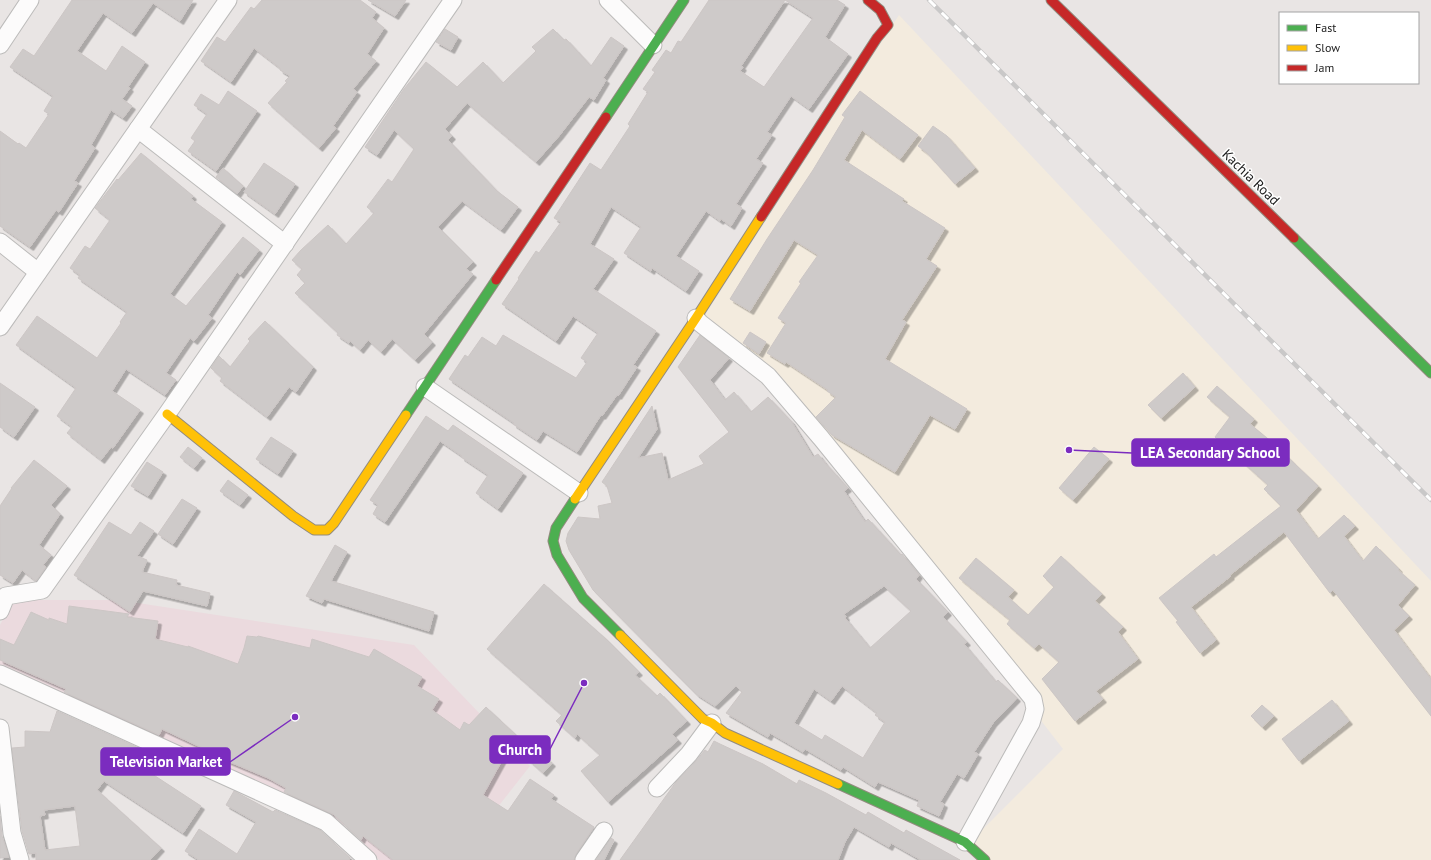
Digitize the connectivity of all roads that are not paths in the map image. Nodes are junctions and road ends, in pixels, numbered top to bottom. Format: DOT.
graph roads {
  1 [pos="30,0"];
  2 [pos="228,0"];
  3 [pos="453,0"];
  4 [pos="608,0"];
  5 [pos="684,0"];
  6 [pos="868,0"];
  7 [pos="1051,0"];
  8 [pos="0,45"];
  9 [pos="653,45"];
  10 [pos="138,129"];
  11 [pos="0,242"];
  12 [pos="285,244"];
  13 [pos="38,272"];
  14 [pos="696,318"];
  15 [pos="0,327"];
  16 [pos="1431,373"];
  17 [pos="425,387"];
  18 [pos="168,414"];
  19 [pos="579,492"];
  20 [pos="0,611"];
  21 [pos="0,674"];
  22 [pos="712,723"];
  23 [pos="0,728"];
  24 [pos="657,788"];
  25 [pos="604,831"];
  26 [pos="965,842"];
  27 [pos="982,859"];
  28 [pos="20,860"];
  29 [pos="368,860"];
  30 [pos="584,860"];
  1 -- 8 [label="street"];
  2 -- 10 [label="street"];
  3 -- 12 [label="street"];
  4 -- 9 [label="street"];
  5 -- 9 [label="street"];
  6 -- 14 [label="street"];
  7 -- 16 [label="street, Kachia Road"];
  9 -- 17 [label="street"];
  10 -- 12 [label="street"];
  10 -- 13 [label="street"];
  11 -- 13 [label="street"];
  12 -- 18 [label="street"];
  13 -- 15 [label="street"];
  14 -- 19 [label="street"];
  14 -- 26 [label="street"];
  17 -- 18 [label="street"];
  17 -- 19 [label="street"];
  18 -- 20 [label="street"];
  19 -- 22 [label="street"];
  21 -- 29 [label="street"];
  22 -- 24 [label="street"];
  22 -- 26 [label="street"];
  23 -- 28 [label="street"];
  25 -- 30 [label="street"];
  26 -- 27 [label="street"];
}
